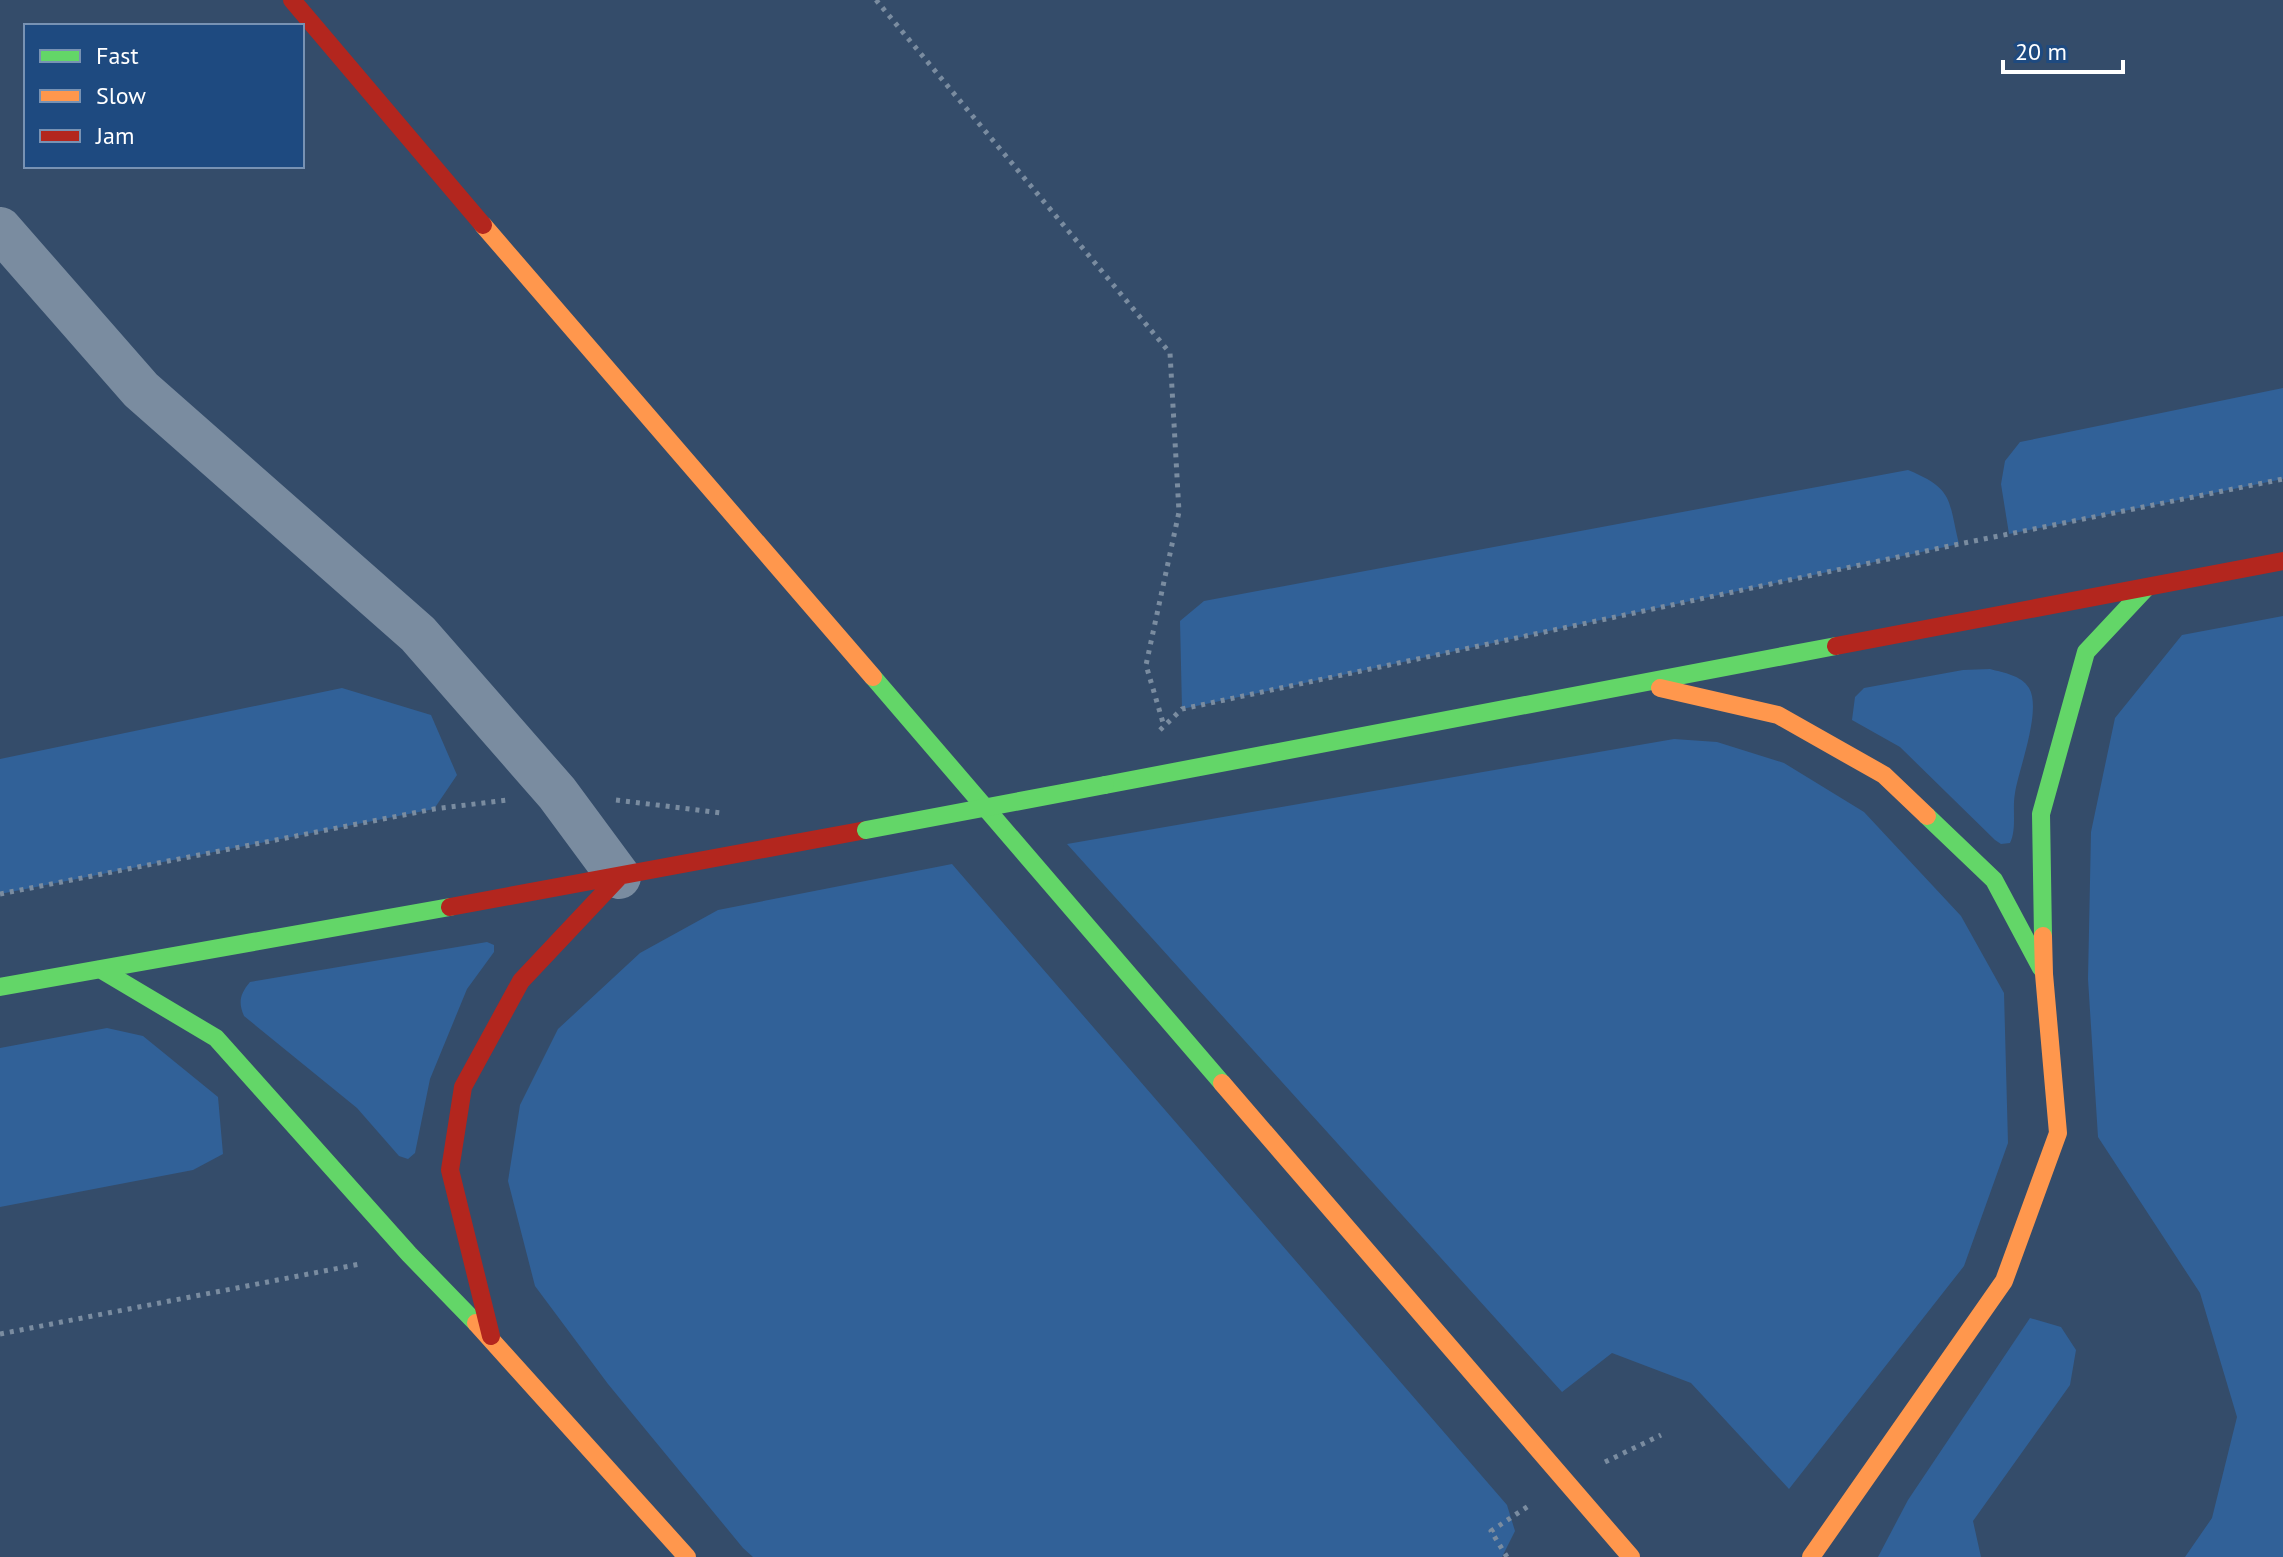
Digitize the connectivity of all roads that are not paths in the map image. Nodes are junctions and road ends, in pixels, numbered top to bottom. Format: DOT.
graph roads {
  1 [pos="292,0"];
  2 [pos="0,229"];
  3 [pos="2283,561"];
  4 [pos="2146,588"];
  5 [pos="1642,684"];
  6 [pos="619,877"];
  7 [pos="100,969"];
  8 [pos="2044,974"];
  9 [pos="0,987"];
  10 [pos="491,1338"];
  11 [pos="687,1557"];
  12 [pos="1631,1557"];
  13 [pos="1811,1557"];
  1 -- 12 [label="main road"];
  2 -- 6 [label="street"];
  3 -- 4 [label="main road"];
  4 -- 5 [label="main road"];
  4 -- 8 [label="main road"];
  5 -- 6 [label="main road, bridge"];
  5 -- 8 [label="main road"];
  6 -- 7 [label="main road"];
  6 -- 10 [label="main road"];
  7 -- 9 [label="main road"];
  7 -- 10 [label="main road"];
  8 -- 13 [label="main road"];
  10 -- 11 [label="main road"];
}
